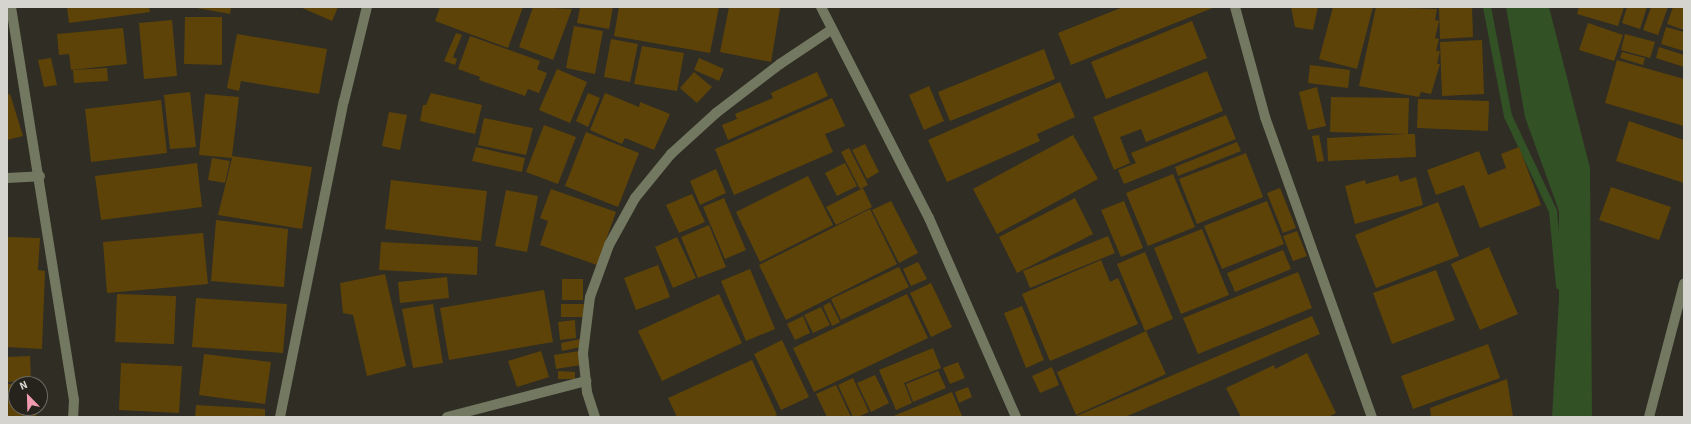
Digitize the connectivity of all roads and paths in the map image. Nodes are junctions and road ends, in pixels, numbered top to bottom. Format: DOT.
graph roads {
  1 [pos="11,7"];
  2 [pos="367,7"];
  3 [pos="821,7"];
  4 [pos="1235,7"];
  5 [pos="831,30"];
  6 [pos="40,176"];
  7 [pos="7,178"];
  8 [pos="1684,284"];
  9 [pos="586,381"];
  10 [pos="73,417"];
  11 [pos="280,417"];
  12 [pos="447,417"];
  13 [pos="595,417"];
  14 [pos="1016,417"];
  15 [pos="1372,417"];
  16 [pos="1649,417"];
  1 -- 6 [label="street"];
  2 -- 11 [label="street"];
  3 -- 5 [label="street"];
  4 -- 15 [label="street"];
  5 -- 9 [label="street"];
  5 -- 14 [label="street"];
  6 -- 7 [label="street"];
  6 -- 10 [label="street"];
  8 -- 16 [label="street"];
  9 -- 12 [label="street"];
  9 -- 13 [label="street"];
}
